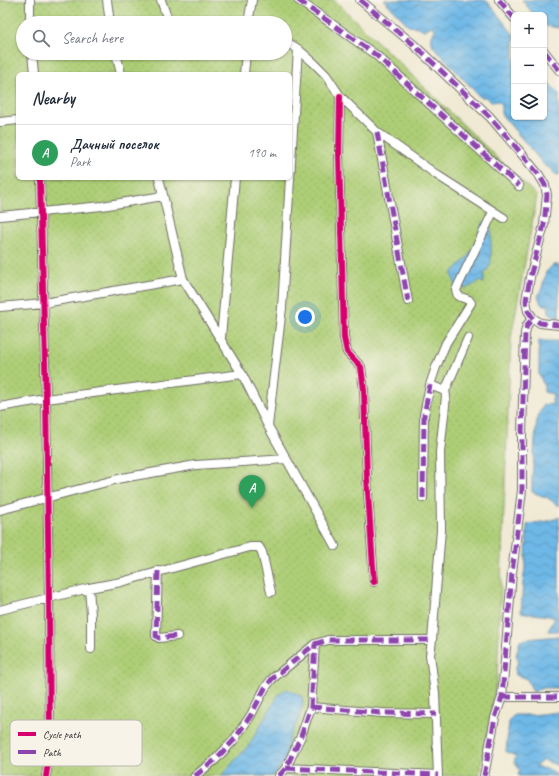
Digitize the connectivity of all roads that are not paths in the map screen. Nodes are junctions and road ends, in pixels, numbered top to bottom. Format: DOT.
graph roads {
  1 [pos="30,0"];
  2 [pos="107,0"];
  3 [pos="161,0"];
  4 [pos="252,0"];
  5 [pos="298,0"];
  6 [pos="360,0"];
  7 [pos="499,0"];
  8 [pos="511,14"];
  9 [pos="30,16"];
  10 [pos="109,16"];
  11 [pos="166,16"];
  12 [pos="249,16"];
  13 [pos="292,46"];
  14 [pos="298,49"];
  15 [pos="547,55"];
  16 [pos="33,60"];
  17 [pos="118,60"];
  18 [pos="245,60"];
  19 [pos="559,70"];
  20 [pos="34,72"];
  21 [pos="121,72"];
  22 [pos="244,72"];
  23 [pos="340,96"];
  24 [pos="16,120"];
  25 [pos="0,122"];
  26 [pos="377,132"];
  27 [pos="292,146"];
  28 [pos="40,180"];
  29 [pos="159,180"];
  30 [pos="235,180"];
  31 [pos="290,180"];
  32 [pos="519,186"];
  33 [pos="163,196"];
  34 [pos="493,212"];
  35 [pos="42,213"];
  36 [pos="0,216"];
  37 [pos="504,218"];
  38 [pos="183,280"];
  39 [pos="408,300"];
  40 [pos="44,303"];
  41 [pos="0,307"];
  42 [pos="533,318"];
  43 [pos="559,325"];
  44 [pos="221,338"];
  45 [pos="468,338"];
  46 [pos="242,374"];
  47 [pos="430,385"];
  48 [pos="445,391"];
  49 [pos="46,400"];
  50 [pos="0,407"];
  51 [pos="268,426"];
  52 [pos="286,459"];
  53 [pos="47,498"];
  54 [pos="423,498"];
  55 [pos="0,510"];
  56 [pos="334,546"];
  57 [pos="158,571"];
  58 [pos="374,582"];
  59 [pos="89,588"];
  60 [pos="271,592"];
  61 [pos="49,599"];
  62 [pos="0,610"];
  63 [pos="177,636"];
  64 [pos="432,640"];
  65 [pos="315,644"];
  66 [pos="91,649"];
  67 [pos="502,697"];
  68 [pos="559,697"];
  69 [pos="311,707"];
  70 [pos="436,714"];
  71 [pos="50,720"];
  72 [pos="48,766"];
  73 [pos="286,768"];
  74 [pos="421,775"];
  75 [pos="46,776"];
  76 [pos="195,776"];
  77 [pos="279,776"];
  78 [pos="438,776"];
  79 [pos="484,776"];
  1 -- 9 [label="street"];
  2 -- 10 [label="street"];
  3 -- 11 [label="street"];
  4 -- 12 [label="street"];
  5 -- 32 [label="street"];
  6 -- 42 [label="street"];
  7 -- 8 [label="street"];
  13 -- 14 [label="street"];
  14 -- 23 [label="street"];
  14 -- 27 [label="street"];
  15 -- 19 [label="street"];
  16 -- 20 [label="street"];
  17 -- 21 [label="street"];
  18 -- 22 [label="street"];
  23 -- 26 [label="street"];
  23 -- 58 [label="street"];
  24 -- 25 [label="street"];
  26 -- 34 [label="street"];
  26 -- 39 [label="street"];
  28 -- 35 [label="street"];
  29 -- 33 [label="street"];
  30 -- 44 [label="street"];
  31 -- 51 [label="street"];
  33 -- 35 [label="street"];
  33 -- 38 [label="street"];
  34 -- 37 [label="street"];
  34 -- 47 [label="street"];
  35 -- 36 [label="street"];
  35 -- 40 [label="street"];
  38 -- 40 [label="street"];
  38 -- 44 [label="street"];
  40 -- 41 [label="street"];
  40 -- 49 [label="street"];
  42 -- 43 [label="street"];
  42 -- 67 [label="street"];
  44 -- 46 [label="street"];
  45 -- 48 [label="street"];
  46 -- 49 [label="street"];
  46 -- 51 [label="street"];
  47 -- 48 [label="street"];
  47 -- 54 [label="street"];
  48 -- 64 [label="street"];
  49 -- 50 [label="street"];
  49 -- 53 [label="street"];
  51 -- 52 [label="street"];
  52 -- 53 [label="street"];
  52 -- 56 [label="street"];
  53 -- 55 [label="street"];
  53 -- 61 [label="street"];
  57 -- 59 [label="street"];
  57 -- 60 [label="street"];
  57 -- 63 [label="street"];
  59 -- 61 [label="street"];
  59 -- 66 [label="street"];
  61 -- 62 [label="street"];
  61 -- 71 [label="street"];
  64 -- 65 [label="street"];
  64 -- 70 [label="street"];
  65 -- 69 [label="street"];
  65 -- 76 [label="street"];
  67 -- 68 [label="street"];
  67 -- 79 [label="street"];
  69 -- 70 [label="street"];
  69 -- 73 [label="street"];
  70 -- 78 [label="street"];
  72 -- 75 [label="street"];
  73 -- 74 [label="street"];
  73 -- 77 [label="street"];
  74 -- 78 [label="street"];
}
